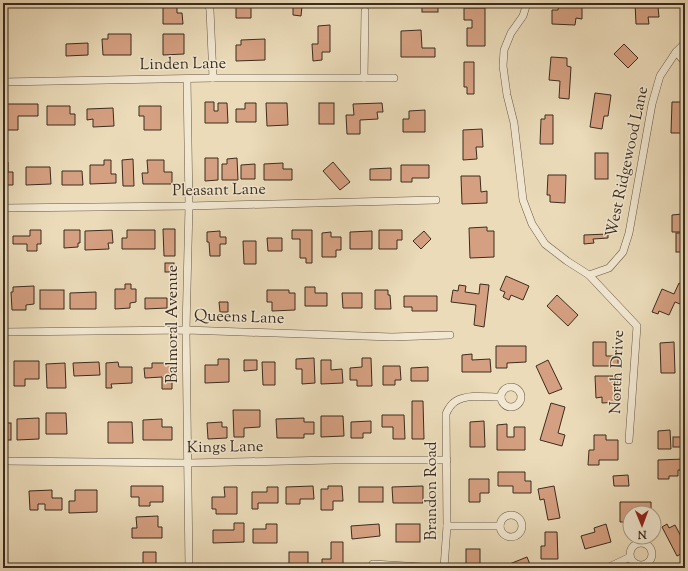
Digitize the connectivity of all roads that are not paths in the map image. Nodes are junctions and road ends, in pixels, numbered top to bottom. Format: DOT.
graph roads {
  1 [pos="208,3"];
  2 [pos="527,3"];
  3 [pos="365,11"];
  4 [pos="685,43"];
  5 [pos="676,52"];
  6 [pos="685,62"];
  7 [pos="213,78"];
  8 [pos="364,78"];
  9 [pos="394,78"];
  10 [pos="187,79"];
  11 [pos="3,82"];
  12 [pos="436,200"];
  13 [pos="189,206"];
  14 [pos="3,208"];
  15 [pos="589,275"];
  16 [pos="186,330"];
  17 [pos="3,332"];
  18 [pos="450,336"];
  19 [pos="501,397"];
  20 [pos="629,440"];
  21 [pos="447,460"];
  22 [pos="3,461"];
  23 [pos="188,463"];
  24 [pos="447,526"];
  25 [pos="500,526"];
  26 [pos="630,557"];
  27 [pos="372,564"];
  28 [pos="189,568"];
  29 [pos="268,568"];
  30 [pos="439,568"];
  31 [pos="444,568"];
  32 [pos="607,568"];
  1 -- 7 [label="street"];
  2 -- 15 [label="street, North Drive"];
  3 -- 8 [label="street"];
  4 -- 5 [label="street, West Ridgewood Lane"];
  5 -- 6 [label="street"];
  5 -- 15 [label="street, West Ridgewood Lane"];
  7 -- 8 [label="street, Linden Lane"];
  7 -- 10 [label="street, Linden Lane"];
  8 -- 9 [label="street, Linden Lane"];
  10 -- 11 [label="street, Linden Lane"];
  10 -- 13 [label="street, Balmoral Avenue"];
  12 -- 13 [label="street, Pleasant Lane"];
  13 -- 14 [label="street, Pleasant Lane"];
  13 -- 16 [label="street, Balmoral Avenue"];
  15 -- 20 [label="street, North Drive"];
  16 -- 17 [label="street, Queens Lane"];
  16 -- 18 [label="street, Queens Lane"];
  16 -- 23 [label="street, Balmoral Avenue"];
  19 -- 21 [label="street, Brandon Road"];
  21 -- 23 [label="street, Kings Lane"];
  21 -- 24 [label="street, Brandon Road"];
  22 -- 23 [label="street, Kings Lane"];
  23 -- 28 [label="street, Balmoral Avenue"];
  24 -- 25 [label="street"];
  24 -- 31 [label="street, Brandon Road"];
  26 -- 32 [label="street"];
  27 -- 30 [label="street"];
  28 -- 29 [label="street"];
}
